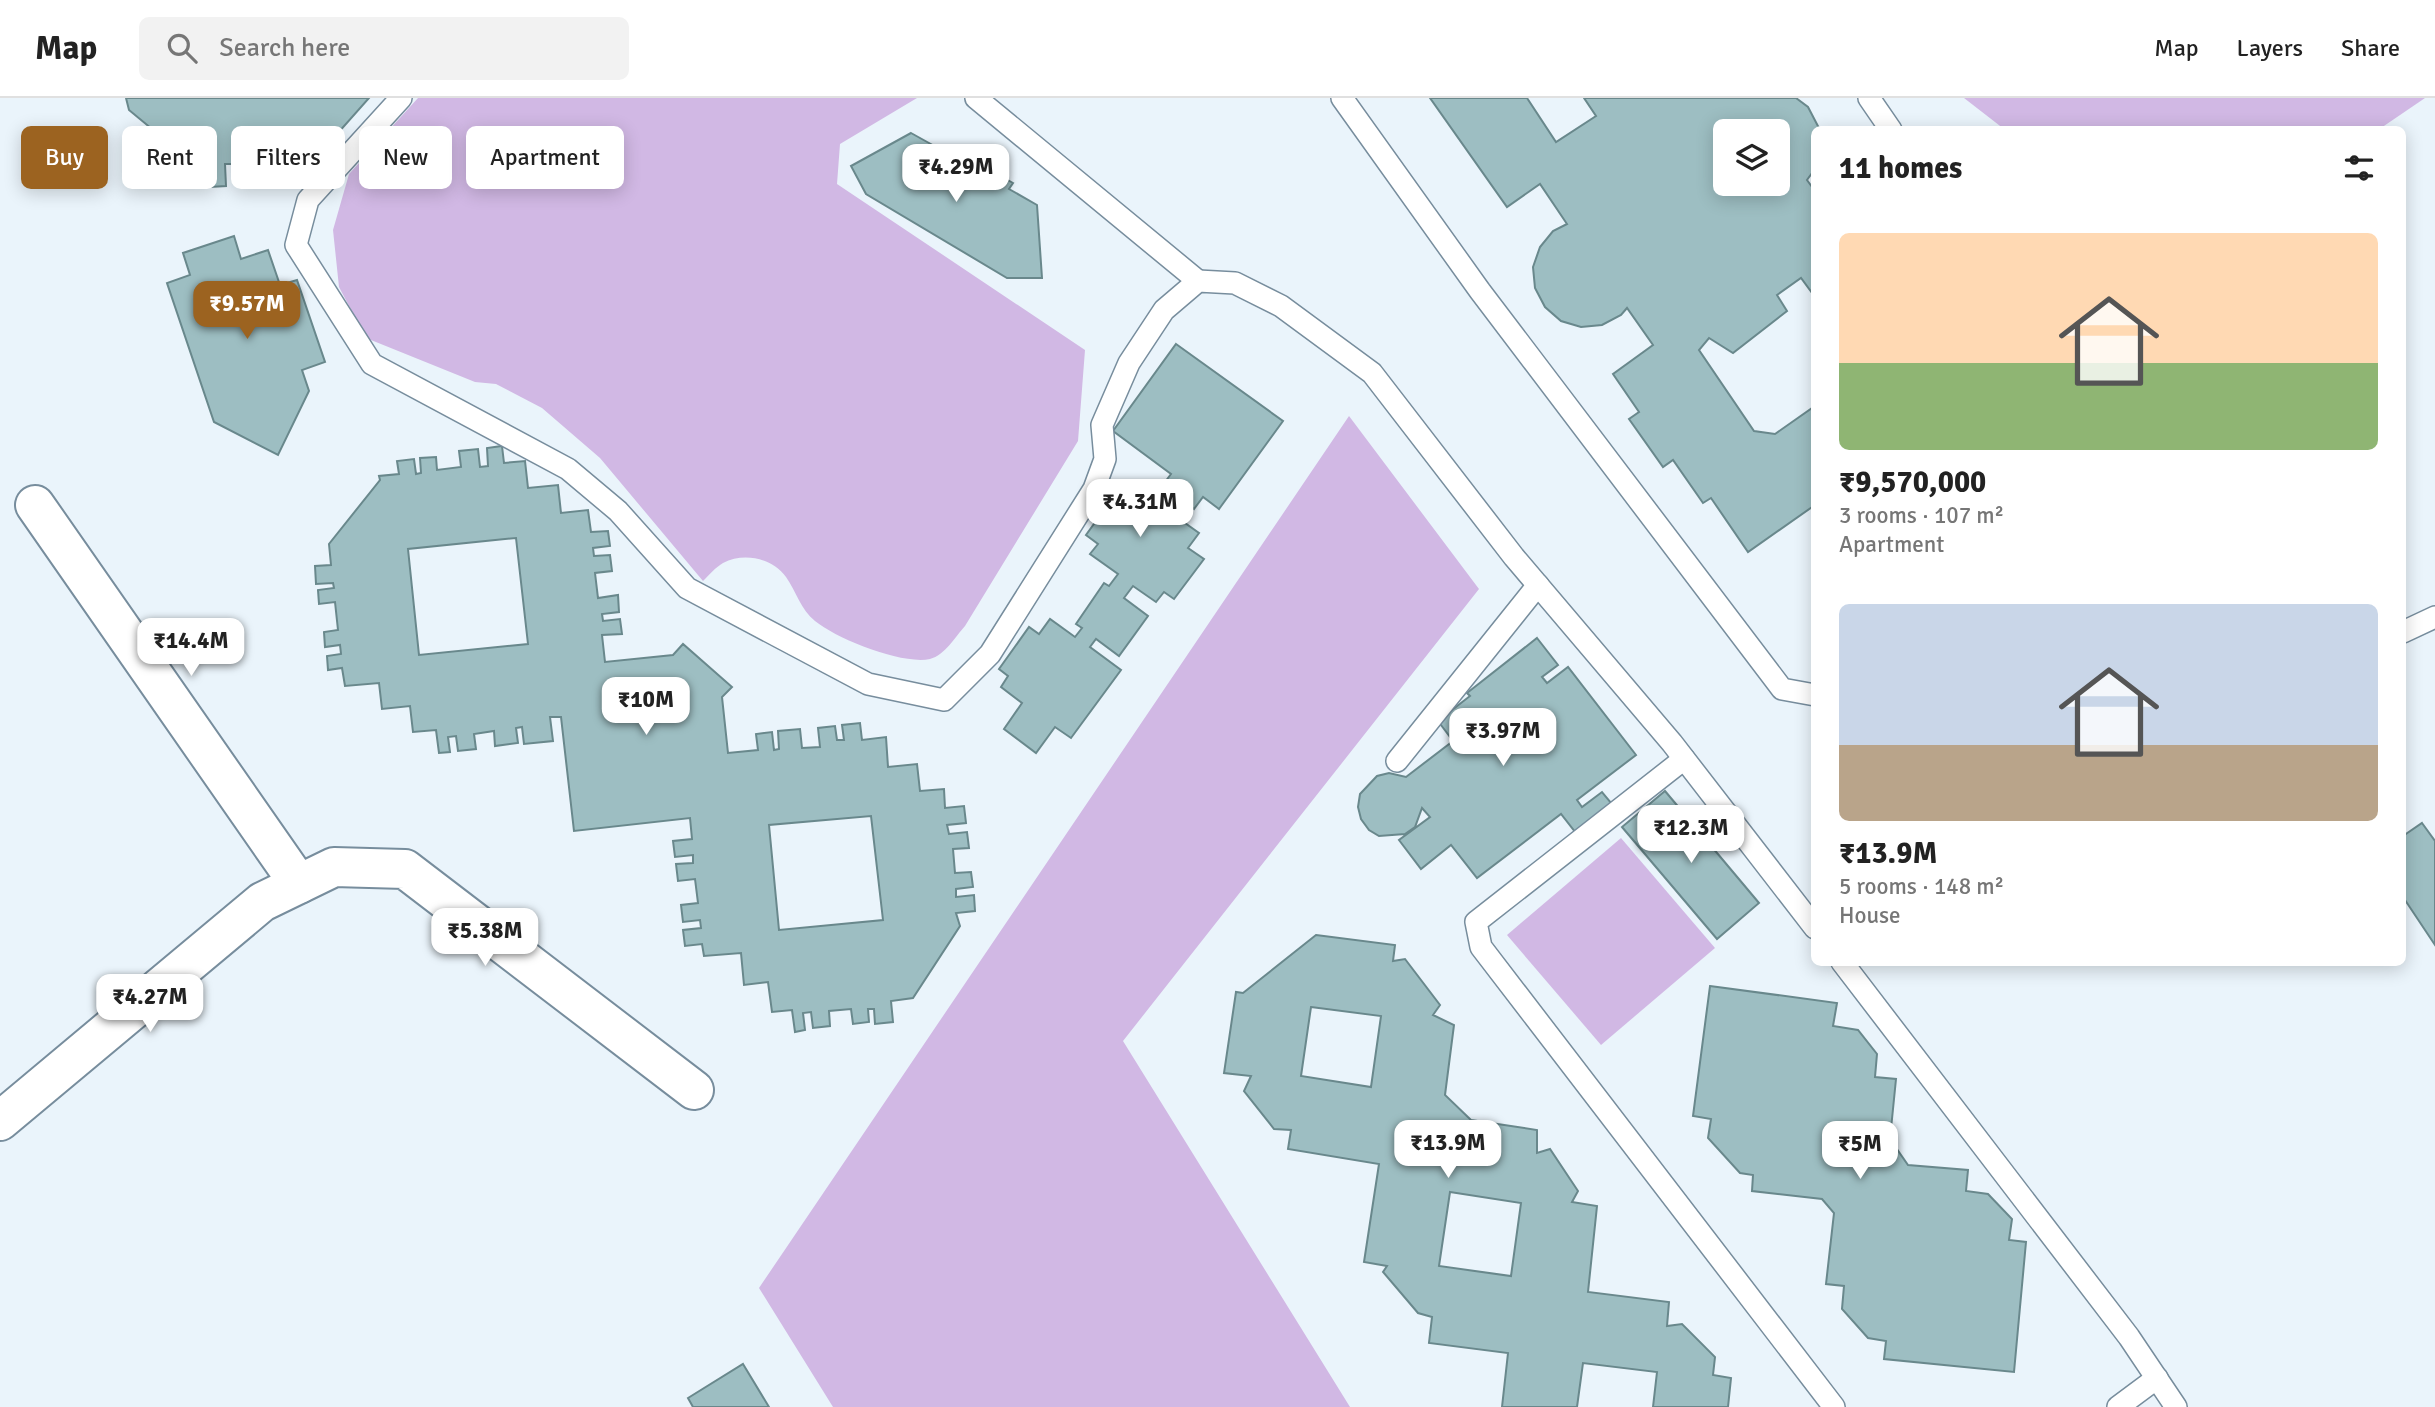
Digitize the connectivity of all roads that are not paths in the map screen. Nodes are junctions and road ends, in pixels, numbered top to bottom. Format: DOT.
graph roads {
  1 [pos="401,98"];
  2 [pos="976,98"];
  3 [pos="1342,98"];
  4 [pos="1869,98"];
  5 [pos="1888,126"];
  6 [pos="1198,281"];
  7 [pos="35,505"];
  8 [pos="1538,585"];
  9 [pos="2435,617"];
  10 [pos="2406,631"];
  11 [pos="1811,694"];
  12 [pos="1684,759"];
  13 [pos="1397,761"];
  14 [pos="299,884"];
  15 [pos="1811,923"];
  16 [pos="1845,966"];
  17 [pos="694,1090"];
  18 [pos="0,1121"];
  19 [pos="2157,1378"];
  20 [pos="1833,1407"];
  21 [pos="2118,1407"];
  22 [pos="2176,1407"];
  1 -- 6 [label="lane"];
  2 -- 6 [label="lane"];
  3 -- 11 [label="lane"];
  4 -- 5 [label="lane"];
  6 -- 8 [label="lane"];
  7 -- 14 [label="street"];
  8 -- 12 [label="lane"];
  8 -- 13 [label="lane"];
  9 -- 10 [label="lane"];
  12 -- 15 [label="lane"];
  12 -- 20 [label="lane"];
  14 -- 17 [label="street"];
  14 -- 18 [label="street"];
  16 -- 19 [label="lane"];
  19 -- 21 [label="lane"];
  19 -- 22 [label="lane"];
}
